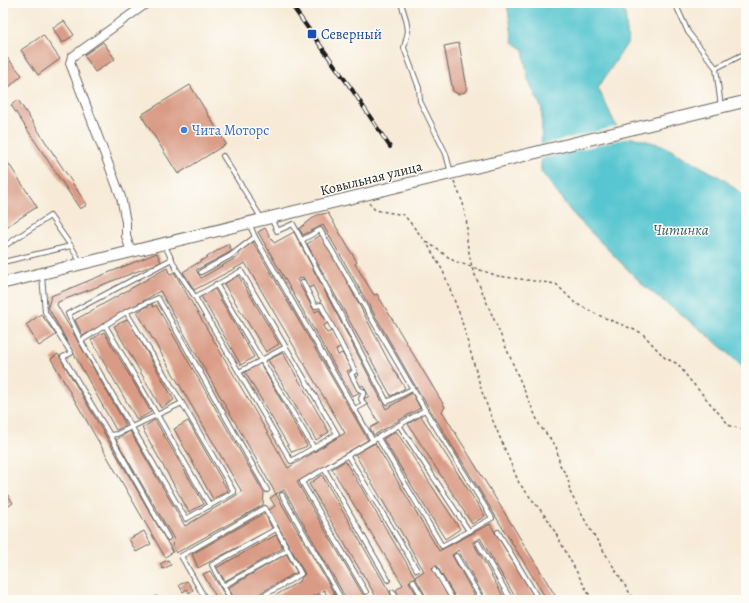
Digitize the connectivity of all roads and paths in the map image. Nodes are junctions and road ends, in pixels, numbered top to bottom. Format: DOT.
graph roads {
  1 [pos="148,3"];
  2 [pos="402,3"];
  3 [pos="675,3"];
  4 [pos="746,53"];
  5 [pos="716,68"];
  6 [pos="746,101"];
  7 [pos="721,107"];
  8 [pos="223,156"];
  9 [pos="451,173"];
  10 [pos="362,195"];
  11 [pos="267,219"];
  12 [pos="249,223"];
  13 [pos="255,237"];
  14 [pos="302,240"];
  15 [pos="426,242"];
  16 [pos="164,244"];
  17 [pos="71,246"];
  18 [pos="3,247"];
  19 [pos="130,252"];
  20 [pos="172,259"];
  21 [pos="3,262"];
  22 [pos="82,265"];
  23 [pos="472,268"];
  24 [pos="201,272"];
  25 [pos="42,274"];
  26 [pos="303,282"];
  27 [pos="3,283"];
  28 [pos="216,284"];
  29 [pos="195,297"];
  30 [pos="126,312"];
  31 [pos="105,325"];
  32 [pos="81,341"];
  33 [pos="286,347"];
  34 [pos="262,359"];
  35 [pos="239,372"];
  36 [pos="412,389"];
  37 [pos="182,403"];
  38 [pos="355,409"];
  39 [pos="425,410"];
  40 [pos="157,415"];
  41 [pos="399,425"];
  42 [pos="132,427"];
  43 [pos="746,430"];
  44 [pos="110,435"];
  45 [pos="378,438"];
  46 [pos="373,441"];
  47 [pos="314,448"];
  48 [pos="348,456"];
  49 [pos="325,470"];
  50 [pos="267,490"];
  51 [pos="282,495"];
  52 [pos="210,506"];
  53 [pos="276,529"];
  54 [pos="469,531"];
  55 [pos="498,532"];
  56 [pos="168,538"];
  57 [pos="478,543"];
  58 [pos="288,550"];
  59 [pos="456,556"];
  60 [pos="435,569"];
  61 [pos="417,570"];
  62 [pos="388,580"];
  63 [pos="413,581"];
  64 [pos="223,586"];
  65 [pos="366,592"];
  66 [pos="393,592"];
  67 [pos="319,597"];
  68 [pos="206,600"];
  69 [pos="231,600"];
  70 [pos="256,600"];
  71 [pos="314,600"];
  72 [pos="342,600"];
  73 [pos="397,600"];
  74 [pos="424,600"];
  75 [pos="453,600"];
  76 [pos="482,600"];
  77 [pos="511,600"];
  78 [pos="539,600"];
  79 [pos="592,600"];
  80 [pos="634,600"];
  1 -- 19 [label="street"];
  2 -- 9 [label="lane"];
  3 -- 5 [label="lane"];
  4 -- 5 [label="lane"];
  5 -- 7 [label="lane"];
  6 -- 7 [label="main road, Ковыльная улица"];
  7 -- 9 [label="main road, Ковыльная улица"];
  8 -- 11 [label="lane"];
  9 -- 10 [label="main road, Ковыльная улица"];
  9 -- 23 [label="path"];
  10 -- 11 [label="main road, Ковыльная улица"];
  10 -- 15 [label="path"];
  11 -- 12 [label="main road, Ковыльная улица"];
  11 -- 14 [label="lane"];
  12 -- 13 [label="lane"];
  12 -- 16 [label="main road, Ковыльная улица"];
  13 -- 24 [label="lane"];
  13 -- 38 [label="lane"];
  14 -- 36 [label="lane"];
  14 -- 36 [label="lane"];
  15 -- 23 [label="path"];
  15 -- 79 [label="path"];
  16 -- 19 [label="main road, Ковыльная улица"];
  16 -- 20 [label="lane"];
  17 -- 18 [label="lane"];
  17 -- 21 [label="lane"];
  17 -- 22 [label="lane"];
  19 -- 22 [label="main road, Ковыльная улица"];
  20 -- 29 [label="lane"];
  20 -- 32 [label="lane"];
  22 -- 25 [label="main road, Ковыльная улица"];
  23 -- 43 [label="path"];
  23 -- 80 [label="path"];
  25 -- 27 [label="main road, Ковыльная улица"];
  25 -- 44 [label="lane"];
  26 -- 38 [label="lane"];
  28 -- 29 [label="lane"];
  28 -- 33 [label="lane"];
  28 -- 34 [label="lane"];
  29 -- 35 [label="lane"];
  30 -- 31 [label="lane"];
  30 -- 37 [label="lane"];
  30 -- 50 [label="lane"];
  31 -- 32 [label="lane"];
  31 -- 40 [label="lane"];
  32 -- 42 [label="lane"];
  33 -- 34 [label="lane"];
  33 -- 47 [label="lane"];
  34 -- 35 [label="lane"];
  34 -- 47 [label="lane"];
  35 -- 47 [label="lane"];
  36 -- 39 [label="lane"];
  37 -- 40 [label="lane"];
  37 -- 52 [label="lane"];
  38 -- 46 [label="lane"];
  39 -- 41 [label="lane"];
  39 -- 54 [label="lane"];
  40 -- 42 [label="lane"];
  40 -- 52 [label="lane"];
  41 -- 45 [label="lane"];
  41 -- 54 [label="lane"];
  42 -- 44 [label="lane"];
  42 -- 52 [label="lane"];
  44 -- 56 [label="lane"];
  45 -- 46 [label="lane"];
  45 -- 54 [label="lane"];
  46 -- 48 [label="lane"];
  48 -- 49 [label="lane"];
  48 -- 61 [label="lane"];
  49 -- 62 [label="lane"];
  49 -- 65 [label="lane"];
  51 -- 72 [label="lane"];
  53 -- 58 [label="lane"];
  53 -- 64 [label="lane"];
  53 -- 68 [label="lane"];
  55 -- 78 [label="lane"];
  57 -- 77 [label="lane"];
  58 -- 64 [label="lane"];
  58 -- 70 [label="lane"];
  59 -- 76 [label="lane"];
  60 -- 75 [label="lane"];
  63 -- 74 [label="lane"];
  64 -- 69 [label="lane"];
  66 -- 73 [label="lane"];
  67 -- 71 [label="lane"];
}
